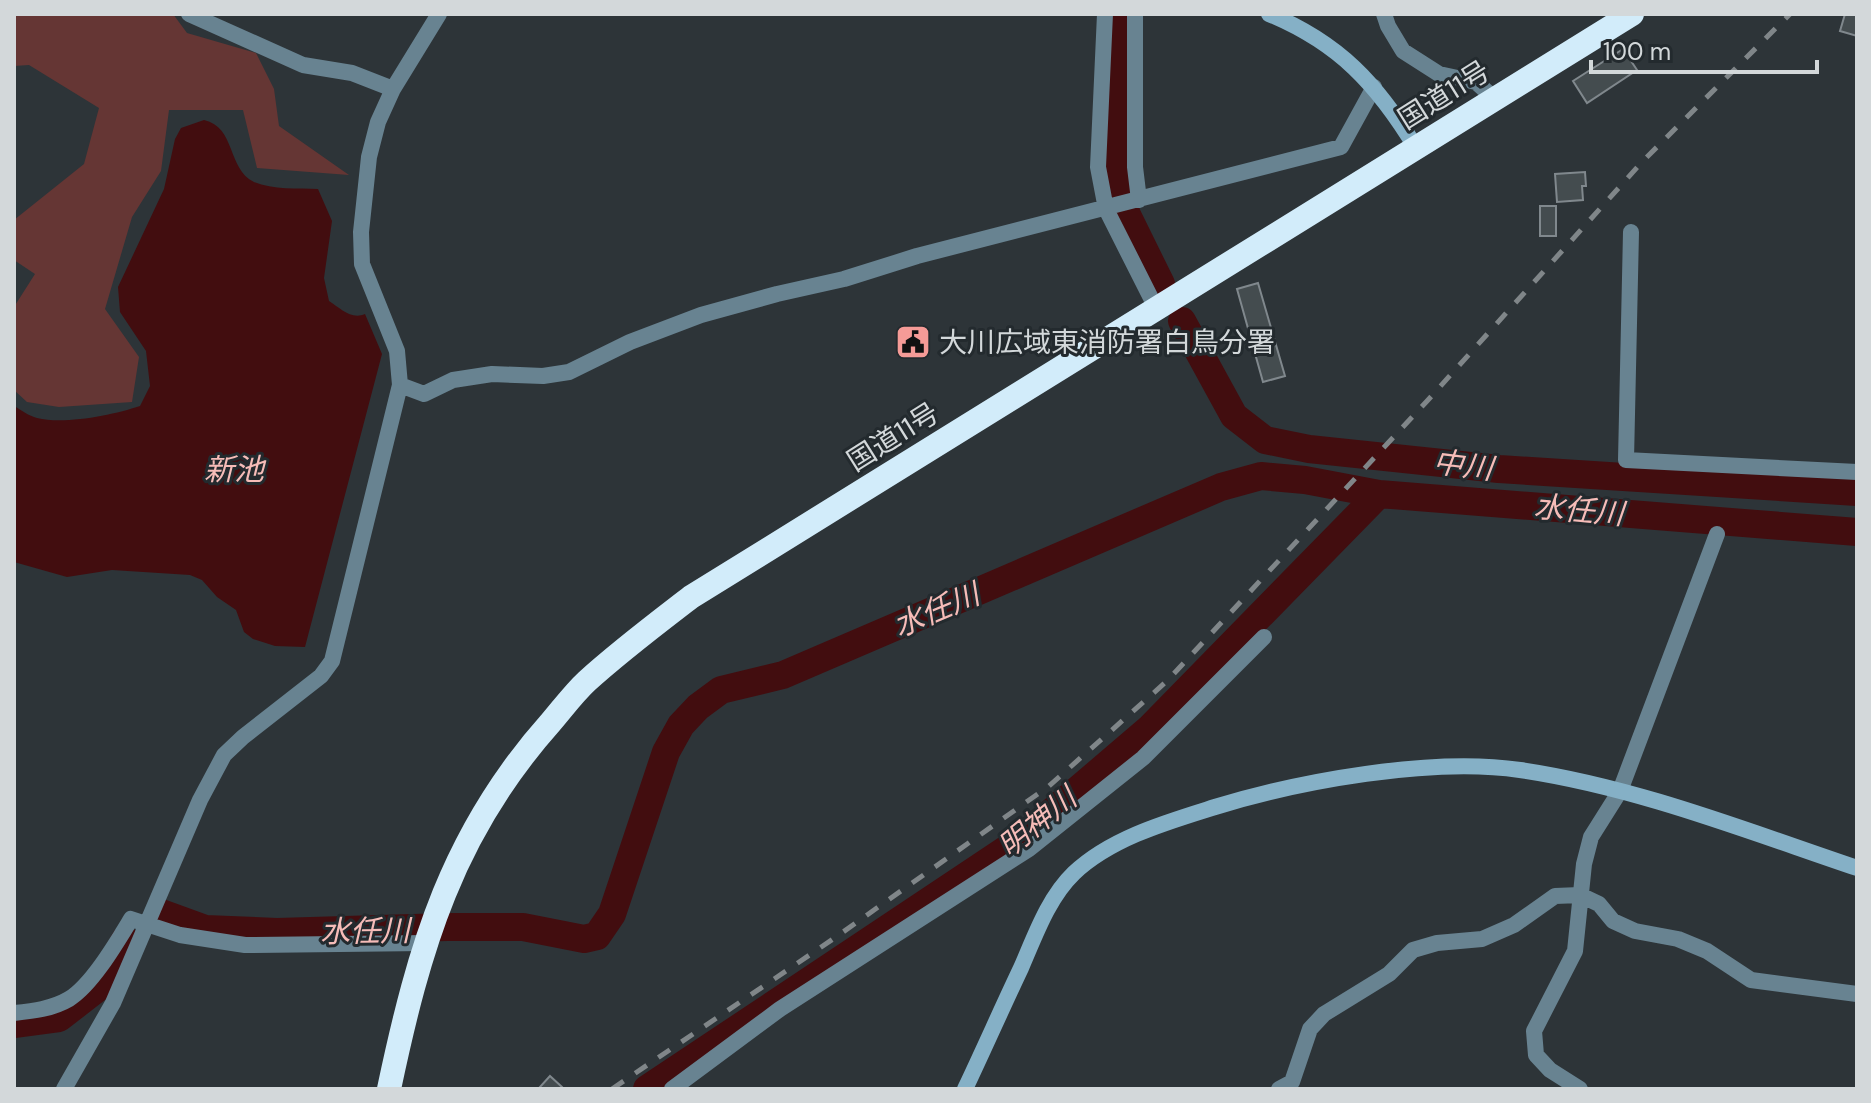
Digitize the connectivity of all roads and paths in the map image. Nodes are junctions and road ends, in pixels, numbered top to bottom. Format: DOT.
graph roads {
  1 [pos="189,14"];
  2 [pos="439,14"];
  3 [pos="1105,14"];
  4 [pos="1135,14"];
  5 [pos="1269,14"];
  6 [pos="1384,14"];
  7 [pos="1632,14"];
  8 [pos="1374,87"];
  9 [pos="393,89"];
  10 [pos="1495,99"];
  11 [pos="1416,148"];
  12 [pos="1139,200"];
  13 [pos="1109,208"];
  14 [pos="1631,232"];
  15 [pos="1157,310"];
  16 [pos="400,385"];
  17 [pos="1857,472"];
  18 [pos="1717,534"];
  19 [pos="1264,637"];
  20 [pos="1620,791"];
  21 [pos="1857,868"];
  22 [pos="1580,895"];
  23 [pos="148,923"];
  24 [pos="425,943"];
  25 [pos="1857,994"];
  26 [pos="14,1013"];
  27 [pos="64,1089"];
  28 [pos="389,1089"];
  29 [pos="672,1089"];
  30 [pos="965,1089"];
  31 [pos="1279,1089"];
  32 [pos="1580,1089"];
  1 -- 9 [label="street"];
  2 -- 9 [label="street"];
  3 -- 13 [label="street"];
  4 -- 12 [label="street"];
  5 -- 8 [label="street"];
  6 -- 10 [label="street"];
  7 -- 10 [label="highway, 国道11号"];
  8 -- 11 [label="street"];
  8 -- 12 [label="street"];
  9 -- 16 [label="street"];
  10 -- 11 [label="highway, 国道11号"];
  11 -- 15 [label="highway, 国道11号"];
  12 -- 13 [label="street"];
  13 -- 15 [label="street"];
  13 -- 16 [label="street"];
  14 -- 17 [label="street"];
  15 -- 24 [label="highway, 国道11号"];
  16 -- 23 [label="street"];
  18 -- 20 [label="street"];
  19 -- 29 [label="street"];
  20 -- 21 [label="street"];
  20 -- 22 [label="street"];
  20 -- 30 [label="street"];
  22 -- 25 [label="street"];
  22 -- 31 [label="street"];
  22 -- 32 [label="street"];
  23 -- 24 [label="street"];
  23 -- 26 [label="street"];
  23 -- 27 [label="street"];
  24 -- 28 [label="highway, 国道11号"];
}
